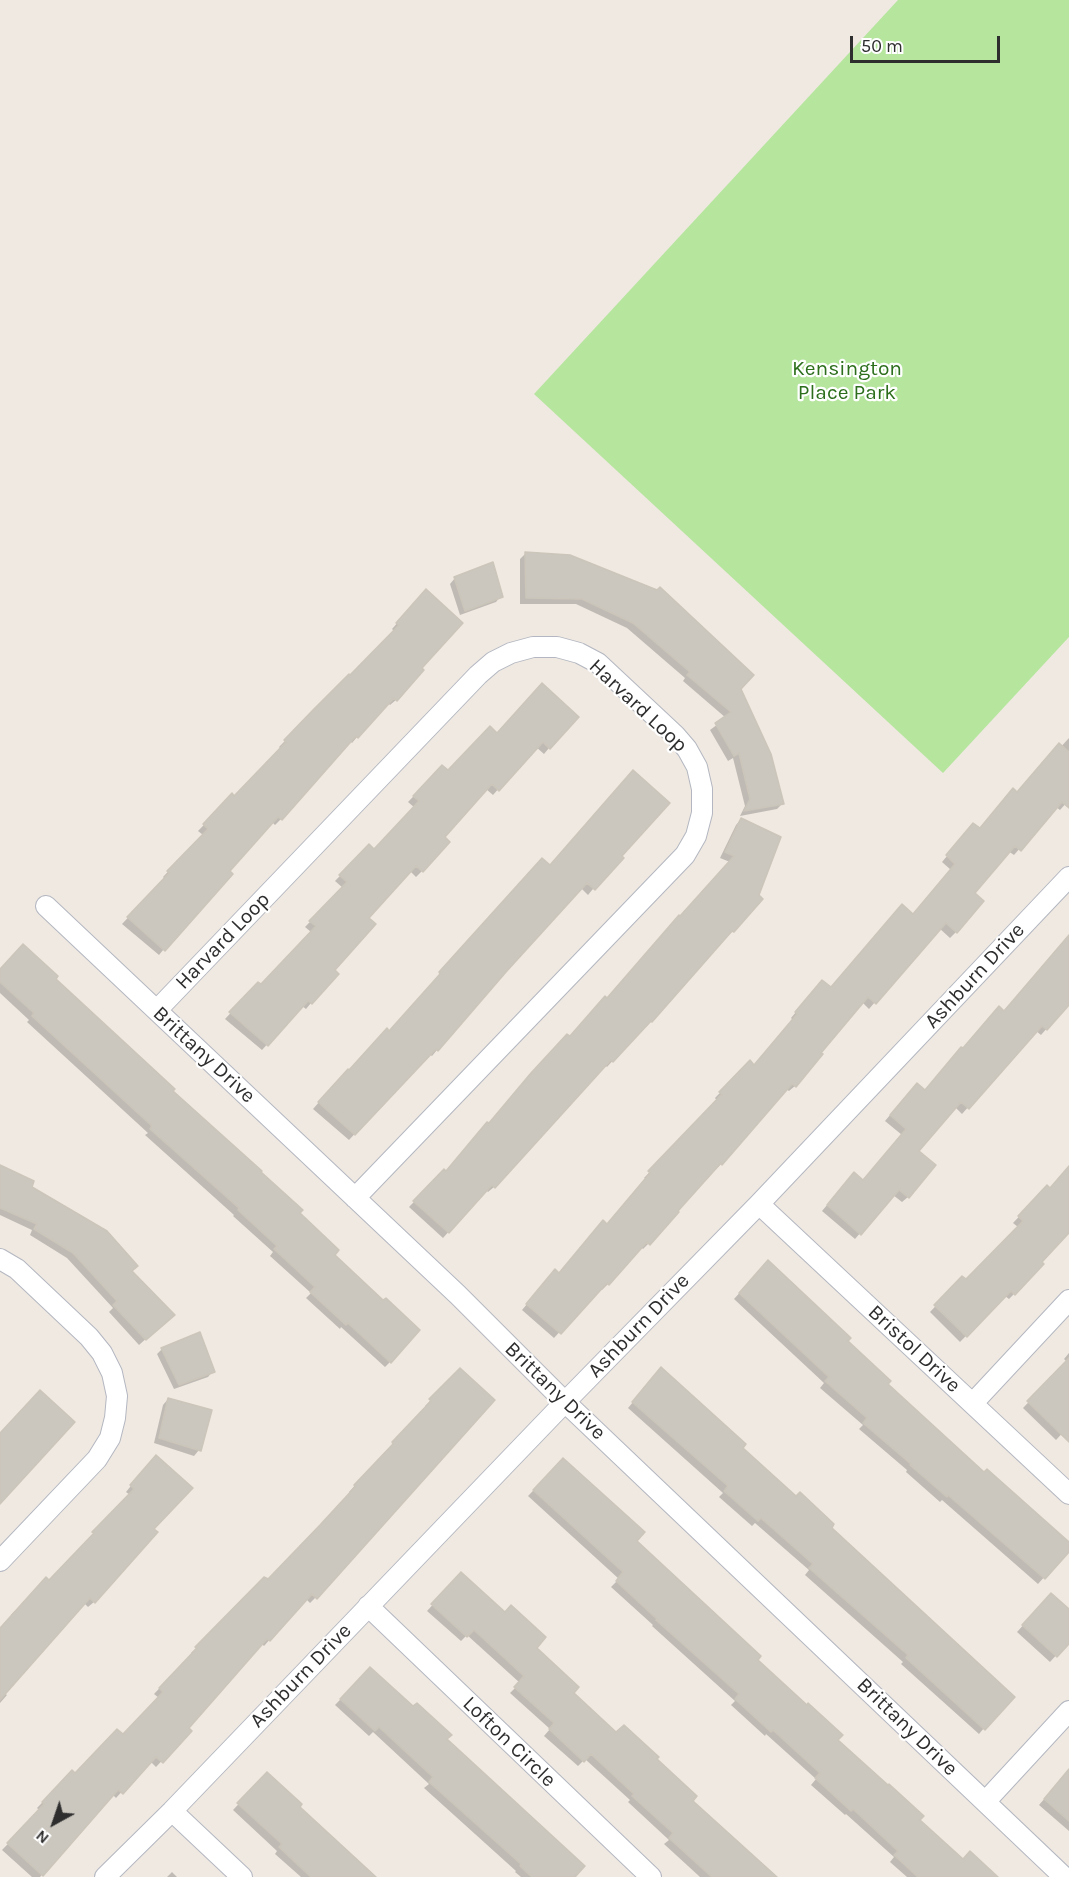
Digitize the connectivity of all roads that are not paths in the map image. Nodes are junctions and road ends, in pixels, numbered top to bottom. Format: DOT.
graph roads {
  1 [pos="1069,877"];
  2 [pos="46,906"];
  3 [pos="157,1010"];
  4 [pos="356,1198"];
  5 [pos="759,1204"];
  6 [pos="0,1259"];
  7 [pos="1069,1300"];
  8 [pos="565,1402"];
  9 [pos="973,1403"];
  10 [pos="1069,1494"];
  11 [pos="0,1561"];
  12 [pos="368,1606"];
  13 [pos="1069,1711"];
  14 [pos="985,1802"];
  15 [pos="172,1811"];
  16 [pos="105,1877"];
  17 [pos="242,1877"];
  18 [pos="651,1877"];
  19 [pos="1064,1877"];
  1 -- 5 [label="street, Ashburn Drive"];
  2 -- 3 [label="street, Brittany Drive"];
  3 -- 4 [label="street, Brittany Drive"];
  3 -- 4 [label="street, Harvard Loop"];
  4 -- 8 [label="street, Brittany Drive"];
  5 -- 8 [label="street, Ashburn Drive"];
  5 -- 9 [label="street, Bristol Drive"];
  6 -- 11 [label="street"];
  7 -- 9 [label="street"];
  8 -- 12 [label="street, Ashburn Drive"];
  8 -- 14 [label="street, Brittany Drive"];
  9 -- 10 [label="street, Bristol Drive"];
  12 -- 15 [label="street, Ashburn Drive"];
  12 -- 18 [label="street, Lofton Circle"];
  13 -- 14 [label="street"];
  14 -- 19 [label="street, Brittany Drive"];
  15 -- 16 [label="street, Ashburn Drive"];
  15 -- 17 [label="street"];
}
